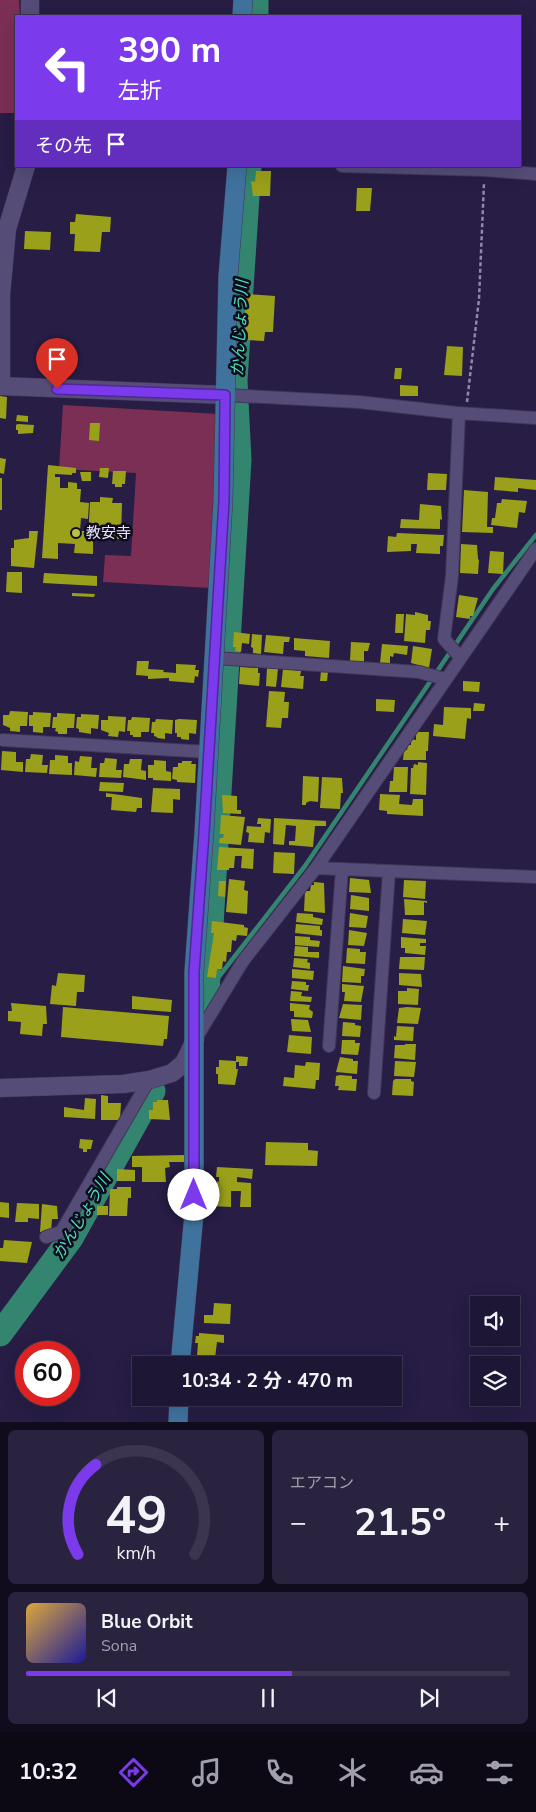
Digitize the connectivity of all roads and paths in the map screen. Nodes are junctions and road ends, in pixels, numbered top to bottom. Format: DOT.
graph roads {
  1 [pos="30,0"];
  2 [pos="243,0"];
  3 [pos="30,15"];
  4 [pos="242,15"];
  5 [pos="26,167"];
  6 [pos="237,167"];
  7 [pos="378,167"];
  8 [pos="485,170"];
  9 [pos="536,174"];
  10 [pos="0,386"];
  11 [pos="232,396"];
  12 [pos="462,413"];
  13 [pos="536,418"];
  14 [pos="536,549"];
  15 [pos="460,657"];
  16 [pos="222,658"];
  17 [pos="445,679"];
  18 [pos="3,740"];
  19 [pos="209,752"];
  20 [pos="316,868"];
  21 [pos="342,869"];
  22 [pos="388,871"];
  23 [pos="536,877"];
  24 [pos="195,1040"];
  25 [pos="329,1046"];
  26 [pos="149,1080"];
  27 [pos="0,1088"];
  28 [pos="374,1093"];
  29 [pos="46,1237"];
  30 [pos="181,1356"];
  31 [pos="179,1406"];
  32 [pos="178,1422"];
  1 -- 3 [label="street"];
  2 -- 4 [label="main road"];
  5 -- 10 [label="street"];
  6 -- 11 [label="main road"];
  7 -- 8 [label="street"];
  8 -- 9 [label="street"];
  8 -- 12 [label="path"];
  10 -- 11 [label="street"];
  11 -- 12 [label="street"];
  11 -- 16 [label="main road"];
  12 -- 13 [label="street"];
  12 -- 15 [label="street"];
  14 -- 15 [label="street"];
  15 -- 17 [label="street"];
  16 -- 17 [label="street"];
  16 -- 19 [label="main road"];
  17 -- 20 [label="street"];
  18 -- 19 [label="street"];
  19 -- 24 [label="main road"];
  20 -- 21 [label="street"];
  20 -- 24 [label="street"];
  21 -- 22 [label="street"];
  21 -- 25 [label="street"];
  22 -- 23 [label="street"];
  22 -- 28 [label="street"];
  24 -- 26 [label="street"];
  24 -- 30 [label="main road"];
  26 -- 27 [label="street"];
  26 -- 29 [label="street"];
  31 -- 32 [label="main road"];
}
